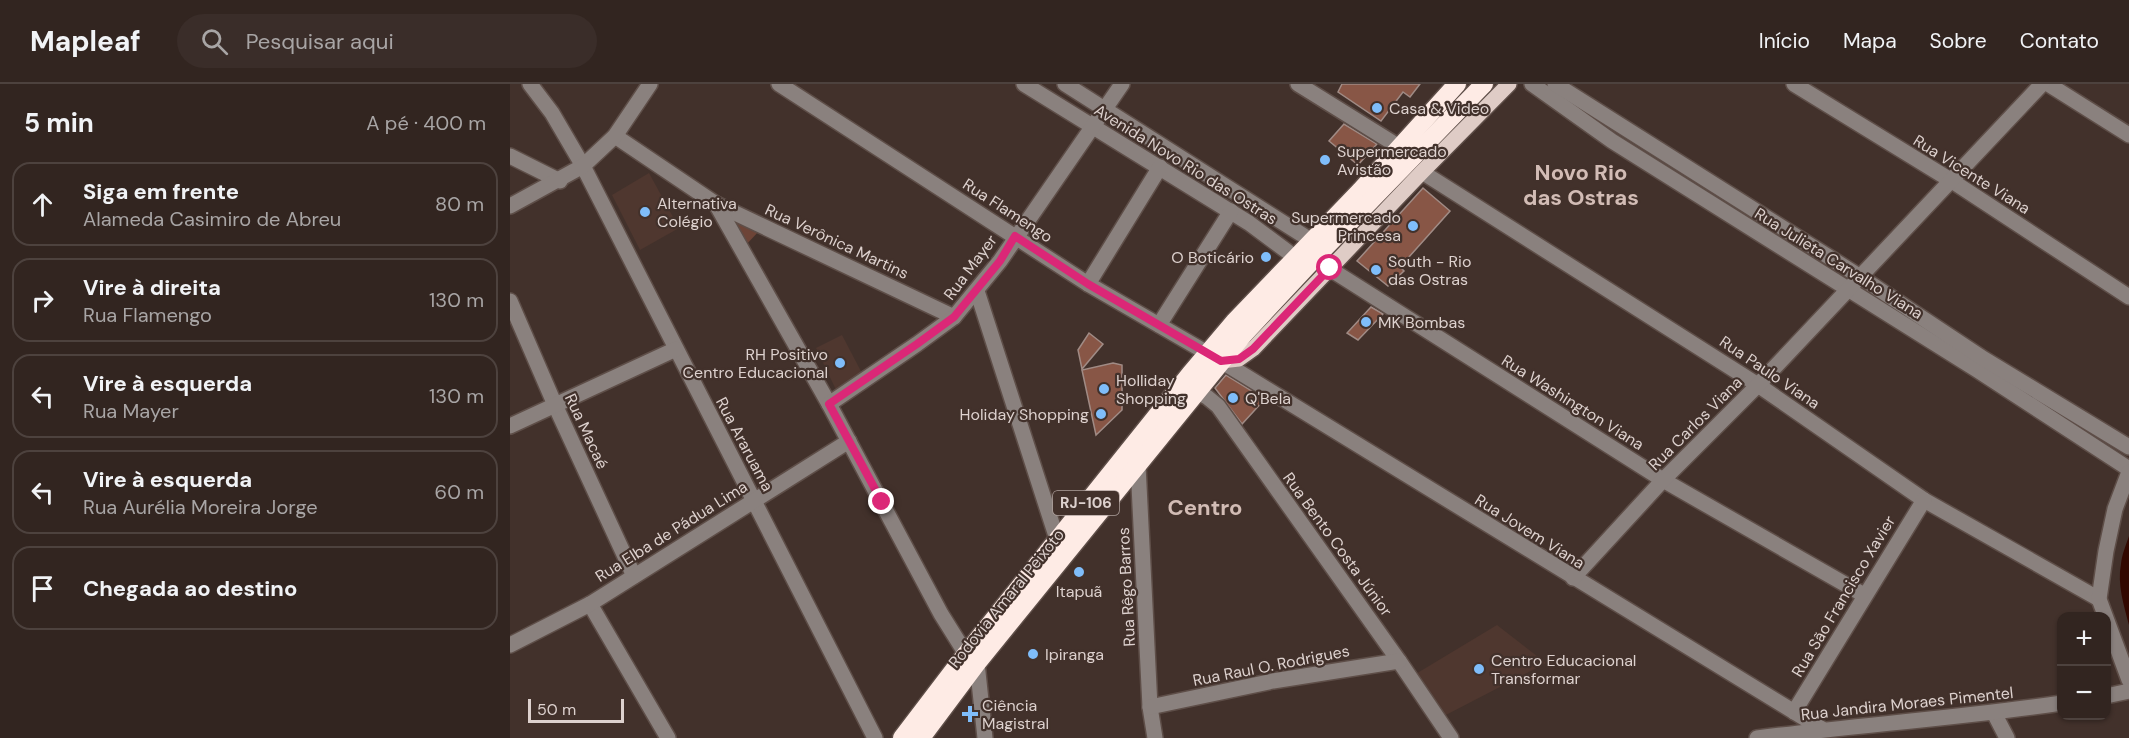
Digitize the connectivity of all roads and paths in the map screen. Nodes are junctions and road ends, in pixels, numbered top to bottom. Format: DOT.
graph roads {
  1 [pos="530,84"];
  2 [pos="650,84"];
  3 [pos="779,84"];
  4 [pos="1024,84"];
  5 [pos="1065,84"];
  6 [pos="1122,84"];
  7 [pos="1298,84"];
  8 [pos="1457,84"];
  9 [pos="1484,84"];
  10 [pos="1509,84"];
  11 [pos="1532,84"];
  12 [pos="1555,84"];
  13 [pos="1794,84"];
  14 [pos="2042,84"];
  15 [pos="2048,84"];
  16 [pos="1104,109"];
  17 [pos="1092,125"];
  18 [pos="2129,135"];
  19 [pos="615,136"];
  20 [pos="1401,148"];
  21 [pos="510,156"];
  22 [pos="583,166"];
  23 [pos="1160,167"];
  24 [pos="1422,172"];
  25 [pos="560,181"];
  26 [pos="1952,181"];
  27 [pos="716,204"];
  28 [pos="510,206"];
  29 [pos="1231,212"];
  30 [pos="1015,236"];
  31 [pos="1312,241"];
  32 [pos="1296,258"];
  33 [pos="1330,268"];
  34 [pos="1859,276"];
  35 [pos="1088,284"];
  36 [pos="1847,289"];
  37 [pos="977,291"];
  38 [pos="2129,297"];
  39 [pos="510,300"];
  40 [pos="954,317"];
  41 [pos="1159,326"];
  42 [pos="676,349"];
  43 [pos="1215,357"];
  44 [pos="1758,385"];
  45 [pos="1189,389"];
  46 [pos="829,404"];
  47 [pos="555,405"];
  48 [pos="510,426"];
  49 [pos="849,441"];
  50 [pos="2129,447"];
  51 [pos="1138,465"];
  52 [pos="2129,470"];
  53 [pos="1664,480"];
  54 [pos="755,500"];
  55 [pos="1924,500"];
  56 [pos="1057,539"];
  57 [pos="634,576"];
  58 [pos="1573,578"];
  59 [pos="1864,595"];
  60 [pos="2099,599"];
  61 [pos="590,604"];
  62 [pos="510,645"];
  63 [pos="971,659"];
  64 [pos="1400,661"];
  65 [pos="2127,674"];
  66 [pos="2129,691"];
  67 [pos="2111,695"];
  68 [pos="2057,704"];
  69 [pos="1150,707"];
  70 [pos="1794,712"];
  71 [pos="1994,713"];
  72 [pos="1822,729"];
  73 [pos="668,738"];
  74 [pos="875,738"];
  75 [pos="902,738"];
  76 [pos="921,738"];
  77 [pos="985,738"];
  78 [pos="1155,738"];
  79 [pos="1451,738"];
  80 [pos="1757,738"];
  81 [pos="2007,738"];
  1 -- 22 [label="street, Rua Araruama"];
  2 -- 19 [label="street"];
  3 -- 30 [label="street, Rua Flamengo"];
  4 -- 17 [label="street, Avenida Novo Rio das Ostras"];
  5 -- 16 [label="street, Avenida Novo Rio das Ostras"];
  6 -- 16 [label="street, Rua Mayer"];
  7 -- 20 [label="street"];
  8 -- 20 [label="highway, Rodovia Amaral Peixoto / RJ-106"];
  9 -- 43 [label="highway, Rodovia Amaral Peixoto / RJ-106"];
  10 -- 24 [label="main road"];
  11 -- 36 [label="street, Rua Julieta Carvalho Viana"];
  12 -- 34 [label="street, Rua Julieta Carvalho Viana"];
  13 -- 26 [label="street, Rua Vicente Viana"];
  14 -- 26 [label="street, Rua Carlos Viana"];
  15 -- 18 [label="street"];
  16 -- 17 [label="street, Rua Mayer"];
  16 -- 31 [label="street, Avenida Novo Rio das Ostras"];
  17 -- 23 [label="street, Avenida Novo Rio das Ostras"];
  17 -- 30 [label="street, Rua Mayer"];
  19 -- 22 [label="street"];
  19 -- 27 [label="street, Rua Verônica Martins"];
  20 -- 31 [label="highway, Rodovia Amaral Peixoto / RJ-106"];
  21 -- 25 [label="street"];
  22 -- 25 [label="street"];
  22 -- 42 [label="street, Rua Araruama"];
  23 -- 29 [label="street, Avenida Novo Rio das Ostras"];
  23 -- 35 [label="street"];
  24 -- 33 [label="main road"];
  24 -- 44 [label="street, Rua Paulo Viana"];
  25 -- 28 [label="street"];
  26 -- 34 [label="street, Rua Carlos Viana"];
  26 -- 38 [label="street, Rua Vicente Viana"];
  27 -- 40 [label="street, Rua Verônica Martins"];
  27 -- 46 [label="street"];
  29 -- 32 [label="street, Avenida Novo Rio das Ostras"];
  29 -- 41 [label="street"];
  30 -- 35 [label="street, Rua Flamengo"];
  30 -- 37 [label="street, Rua Mayer"];
  31 -- 32 [label="highway, Rodovia Amaral Peixoto / RJ-106"];
  32 -- 43 [label="highway, Rodovia Amaral Peixoto / RJ-106"];
  33 -- 43 [label="main road"];
  33 -- 53 [label="street, Rua Washington Viana"];
  34 -- 36 [label="street, Rua Carlos Viana"];
  34 -- 50 [label="street, Rua Julieta Carvalho Viana"];
  35 -- 41 [label="street, Rua Flamengo"];
  36 -- 44 [label="street, Rua Carlos Viana"];
  36 -- 52 [label="street, Rua Julieta Carvalho Viana"];
  37 -- 40 [label="street, Rua Mayer"];
  37 -- 56 [label="street"];
  39 -- 47 [label="street, Rua Macaé"];
  40 -- 46 [label="street, Rua Mayer"];
  41 -- 43 [label="street, Rua Flamengo"];
  42 -- 47 [label="street"];
  42 -- 54 [label="street, Rua Araruama"];
  43 -- 45 [label="highway, Rodovia Amaral Peixoto / RJ-106"];
  43 -- 58 [label="street, Rua Jovem Viana"];
  44 -- 53 [label="street, Rua Carlos Viana"];
  44 -- 55 [label="street, Rua Paulo Viana"];
  45 -- 51 [label="highway, Rodovia Amaral Peixoto / RJ-106"];
  45 -- 56 [label="highway, Rodovia Amaral Peixoto / RJ-106"];
  45 -- 64 [label="street, Rua Bento Costa Júnior"];
  46 -- 49 [label="street"];
  47 -- 48 [label="street"];
  47 -- 57 [label="street, Rua Macaé"];
  49 -- 54 [label="street, Rua Elba de Pádua Lima"];
  49 -- 63 [label="street"];
  51 -- 63 [label="highway, Rodovia Amaral Peixoto / RJ-106"];
  51 -- 69 [label="street, Rua Rêgo Barros"];
  52 -- 60 [label="street"];
  53 -- 58 [label="street, Rua Carlos Viana"];
  53 -- 59 [label="street, Rua Washington Viana"];
  54 -- 57 [label="street, Rua Elba de Pádua Lima"];
  54 -- 74 [label="street, Rua Araruama"];
  55 -- 59 [label="street, Rua São Francisco Xavier"];
  55 -- 60 [label="street, Rua Paulo Viana"];
  56 -- 63 [label="highway, Rodovia Amaral Peixoto / RJ-106"];
  57 -- 61 [label="street, Rua Elba de Pádua Lima"];
  58 -- 70 [label="street, Rua Jovem Viana"];
  59 -- 70 [label="street, Rua São Francisco Xavier"];
  60 -- 65 [label="street"];
  61 -- 62 [label="street, Rua Elba de Pádua Lima"];
  61 -- 73 [label="street"];
  63 -- 75 [label="highway, Rodovia Amaral Peixoto / RJ-106"];
  63 -- 76 [label="highway, Rodovia Amaral Peixoto / RJ-106"];
  63 -- 77 [label="street"];
  64 -- 69 [label="street, Rua Raul O. Rodrigues"];
  64 -- 79 [label="street, Rua Bento Costa Júnior"];
  66 -- 67 [label="street"];
  68 -- 71 [label="street, Rua Jandira Moraes Pimentel"];
  69 -- 78 [label="street, Rua Rêgo Barros"];
  70 -- 72 [label="street, Rua Jovem Viana"];
  71 -- 72 [label="street, Rua Jandira Moraes Pimentel"];
  71 -- 81 [label="street"];
  72 -- 80 [label="street, Rua Jandira Moraes Pimentel"];
}
